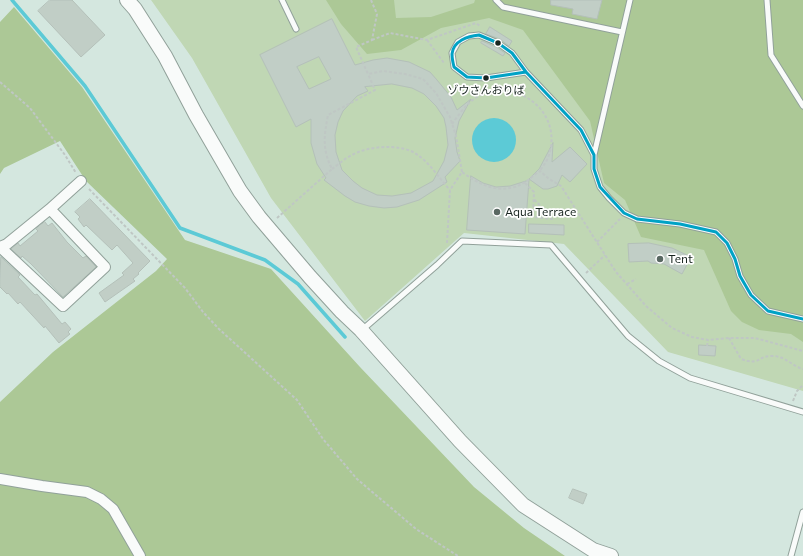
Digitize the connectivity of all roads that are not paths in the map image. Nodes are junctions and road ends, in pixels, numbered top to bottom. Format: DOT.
graph roads {
  1 [pos="127,0"];
  2 [pos="282,0"];
  3 [pos="496,0"];
  4 [pos="630,0"];
  5 [pos="767,0"];
  6 [pos="296,29"];
  7 [pos="622,32"];
  8 [pos="526,72"];
  9 [pos="803,106"];
  10 [pos="594,155"];
  11 [pos="82,181"];
  12 [pos="50,209"];
  13 [pos="0,247"];
  14 [pos="803,319"];
  15 [pos="361,330"];
  16 [pos="803,412"];
  17 [pos="0,479"];
  18 [pos="803,512"];
  19 [pos="140,556"];
  20 [pos="611,556"];
  21 [pos="791,556"];
  1 -- 15 [label="street"];
  2 -- 6 [label="lane"];
  3 -- 7 [label="lane"];
  4 -- 7 [label="lane"];
  5 -- 9 [label="lane"];
  7 -- 10 [label="lane"];
  8 -- 8 [label="lane"];
  8 -- 10 [label="lane"];
  10 -- 14 [label="lane"];
  11 -- 12 [label="street"];
  12 -- 13 [label="street"];
  12 -- 13 [label="street"];
  15 -- 16 [label="lane"];
  15 -- 20 [label="street"];
  17 -- 19 [label="street"];
  18 -- 21 [label="lane"];
}
